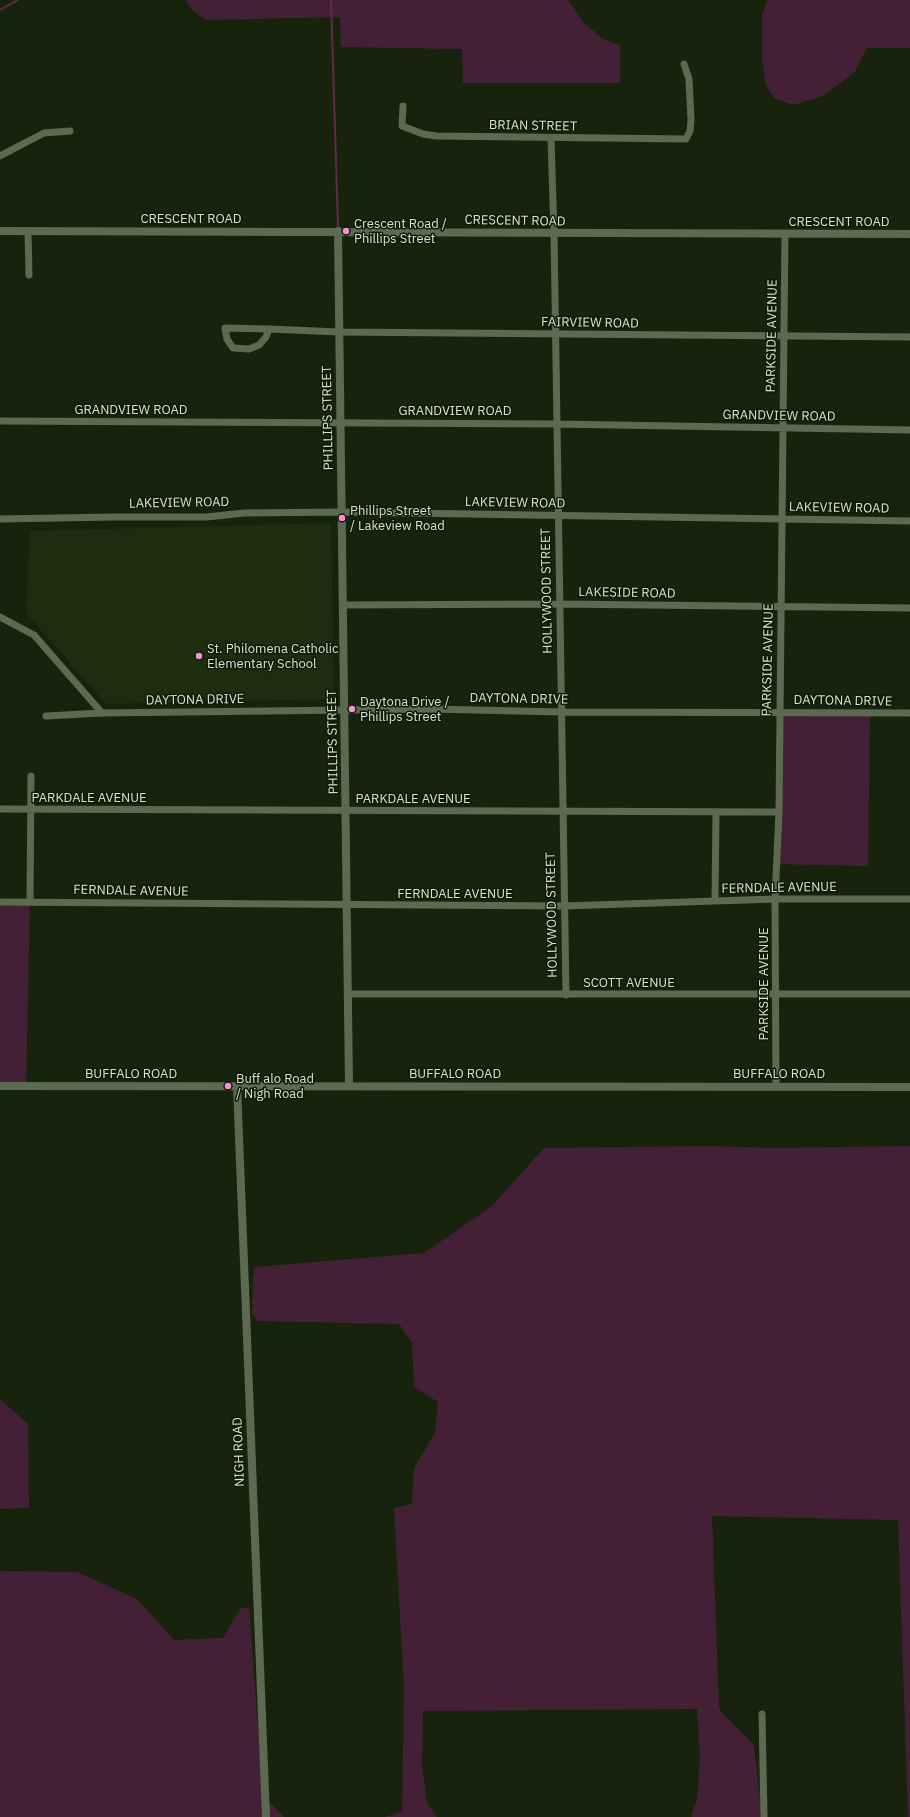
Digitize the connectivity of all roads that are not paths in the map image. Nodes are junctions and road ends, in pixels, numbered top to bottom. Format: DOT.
graph roads {
  1 [pos="684,64"];
  2 [pos="403,106"];
  3 [pos="70,131"];
  4 [pos="551,138"];
  5 [pos="0,156"];
  6 [pos="0,231"];
  7 [pos="28,231"];
  8 [pos="336,231"];
  9 [pos="554,234"];
  10 [pos="785,234"];
  11 [pos="910,234"];
  12 [pos="29,275"];
  13 [pos="269,329"];
  14 [pos="339,332"];
  15 [pos="555,334"];
  16 [pos="784,337"];
  17 [pos="910,337"];
  18 [pos="0,421"];
  19 [pos="340,423"];
  20 [pos="556,424"];
  21 [pos="783,428"];
  22 [pos="910,430"];
  23 [pos="342,512"];
  24 [pos="559,516"];
  25 [pos="0,519"];
  26 [pos="782,519"];
  27 [pos="910,521"];
  28 [pos="559,604"];
  29 [pos="343,605"];
  30 [pos="781,606"];
  31 [pos="910,608"];
  32 [pos="0,617"];
  33 [pos="344,709"];
  34 [pos="561,712"];
  35 [pos="780,712"];
  36 [pos="102,713"];
  37 [pos="910,714"];
  38 [pos="46,716"];
  39 [pos="31,776"];
  40 [pos="0,809"];
  41 [pos="30,810"];
  42 [pos="346,811"];
  43 [pos="563,811"];
  44 [pos="716,812"];
  45 [pos="779,812"];
  46 [pos="775,899"];
  47 [pos="910,899"];
  48 [pos="715,901"];
  49 [pos="0,902"];
  50 [pos="30,902"];
  51 [pos="346,905"];
  52 [pos="564,906"];
  53 [pos="348,994"];
  54 [pos="776,994"];
  55 [pos="910,994"];
  56 [pos="566,995"];
  57 [pos="349,1085"];
  58 [pos="0,1086"];
  59 [pos="237,1086"];
  60 [pos="776,1086"];
  61 [pos="910,1087"];
  62 [pos="762,1714"];
  63 [pos="266,1817"];
  64 [pos="764,1817"];
  1 -- 4 [label="street, BRIAN STREET"];
  2 -- 4 [label="street, BRIAN STREET"];
  3 -- 5 [label="street"];
  4 -- 9 [label="street, HOLLYWOOD STREET"];
  6 -- 7 [label="street, CRESCENT ROAD"];
  7 -- 8 [label="street, CRESCENT ROAD"];
  7 -- 12 [label="street"];
  8 -- 9 [label="street, CRESCENT ROAD"];
  8 -- 14 [label="street, PHILLIPS STREET"];
  9 -- 10 [label="street, CRESCENT ROAD"];
  9 -- 15 [label="street, HOLLYWOOD STREET"];
  10 -- 11 [label="street, CRESCENT ROAD"];
  10 -- 16 [label="street, PARKSIDE AVENUE"];
  13 -- 13 [label="street, FAIRVIEW ROAD"];
  13 -- 14 [label="street, FAIRVIEW ROAD"];
  14 -- 15 [label="street, FAIRVIEW ROAD"];
  14 -- 19 [label="street, PHILLIPS STREET"];
  15 -- 16 [label="street, FAIRVIEW ROAD"];
  15 -- 20 [label="street, HOLLYWOOD STREET"];
  16 -- 17 [label="street, FAIRVIEW ROAD"];
  16 -- 21 [label="street, PARKSIDE AVENUE"];
  18 -- 19 [label="street, GRANDVIEW ROAD"];
  19 -- 20 [label="street, GRANDVIEW ROAD"];
  19 -- 23 [label="street, PHILLIPS STREET"];
  20 -- 21 [label="street, GRANDVIEW ROAD"];
  20 -- 24 [label="street, HOLLYWOOD STREET"];
  21 -- 22 [label="street, GRANDVIEW ROAD"];
  21 -- 26 [label="street, PARKSIDE AVENUE"];
  23 -- 24 [label="street, LAKEVIEW ROAD"];
  23 -- 25 [label="street, LAKEVIEW ROAD"];
  23 -- 29 [label="street, PHILLIPS STREET"];
  24 -- 26 [label="street, LAKEVIEW ROAD"];
  24 -- 28 [label="street, HOLLYWOOD STREET"];
  26 -- 27 [label="street, LAKEVIEW ROAD"];
  26 -- 30 [label="street, PARKSIDE AVENUE"];
  28 -- 29 [label="street, LAKESIDE ROAD"];
  28 -- 30 [label="street, LAKESIDE ROAD"];
  28 -- 34 [label="street, HOLLYWOOD STREET"];
  29 -- 33 [label="street, PHILLIPS STREET"];
  30 -- 31 [label="street, LAKESIDE ROAD"];
  30 -- 35 [label="street, PARKSIDE AVENUE"];
  32 -- 36 [label="street"];
  33 -- 34 [label="street, DAYTONA DRIVE"];
  33 -- 36 [label="street, DAYTONA DRIVE"];
  33 -- 42 [label="street, PHILLIPS STREET"];
  34 -- 35 [label="street, DAYTONA DRIVE"];
  34 -- 43 [label="street, HOLLYWOOD STREET"];
  35 -- 37 [label="street, DAYTONA DRIVE"];
  35 -- 45 [label="street, PARKSIDE AVENUE"];
  36 -- 38 [label="street, DAYTONA DRIVE"];
  39 -- 41 [label="street"];
  40 -- 41 [label="street, PARKDALE AVENUE"];
  41 -- 42 [label="street, PARKDALE AVENUE"];
  41 -- 50 [label="street"];
  42 -- 43 [label="street, PARKDALE AVENUE"];
  42 -- 51 [label="street, PHILLIPS STREET"];
  43 -- 44 [label="street, PARKDALE AVENUE"];
  43 -- 52 [label="street, HOLLYWOOD STREET"];
  44 -- 45 [label="street, PARKDALE AVENUE"];
  44 -- 48 [label="street"];
  45 -- 46 [label="street, PARKSIDE AVENUE"];
  46 -- 47 [label="street, FERNDALE AVENUE"];
  46 -- 48 [label="street, FERNDALE AVENUE"];
  46 -- 54 [label="street, PARKSIDE AVENUE"];
  48 -- 52 [label="street, FERNDALE AVENUE"];
  49 -- 50 [label="street, FERNDALE AVENUE"];
  50 -- 51 [label="street, FERNDALE AVENUE"];
  51 -- 52 [label="street, FERNDALE AVENUE"];
  51 -- 53 [label="street, PHILLIPS STREET"];
  52 -- 56 [label="street, HOLLYWOOD STREET"];
  53 -- 56 [label="street, SCOTT AVENUE"];
  53 -- 57 [label="street, PHILLIPS STREET"];
  54 -- 55 [label="street, SCOTT AVENUE"];
  54 -- 56 [label="street, SCOTT AVENUE"];
  54 -- 60 [label="street, PARKSIDE AVENUE"];
  57 -- 59 [label="street, BUFFALO ROAD"];
  57 -- 60 [label="street, BUFFALO ROAD"];
  58 -- 59 [label="street, BUFFALO ROAD"];
  59 -- 63 [label="street, NIGH ROAD"];
  60 -- 61 [label="street, BUFFALO ROAD"];
  62 -- 64 [label="street"];
}
